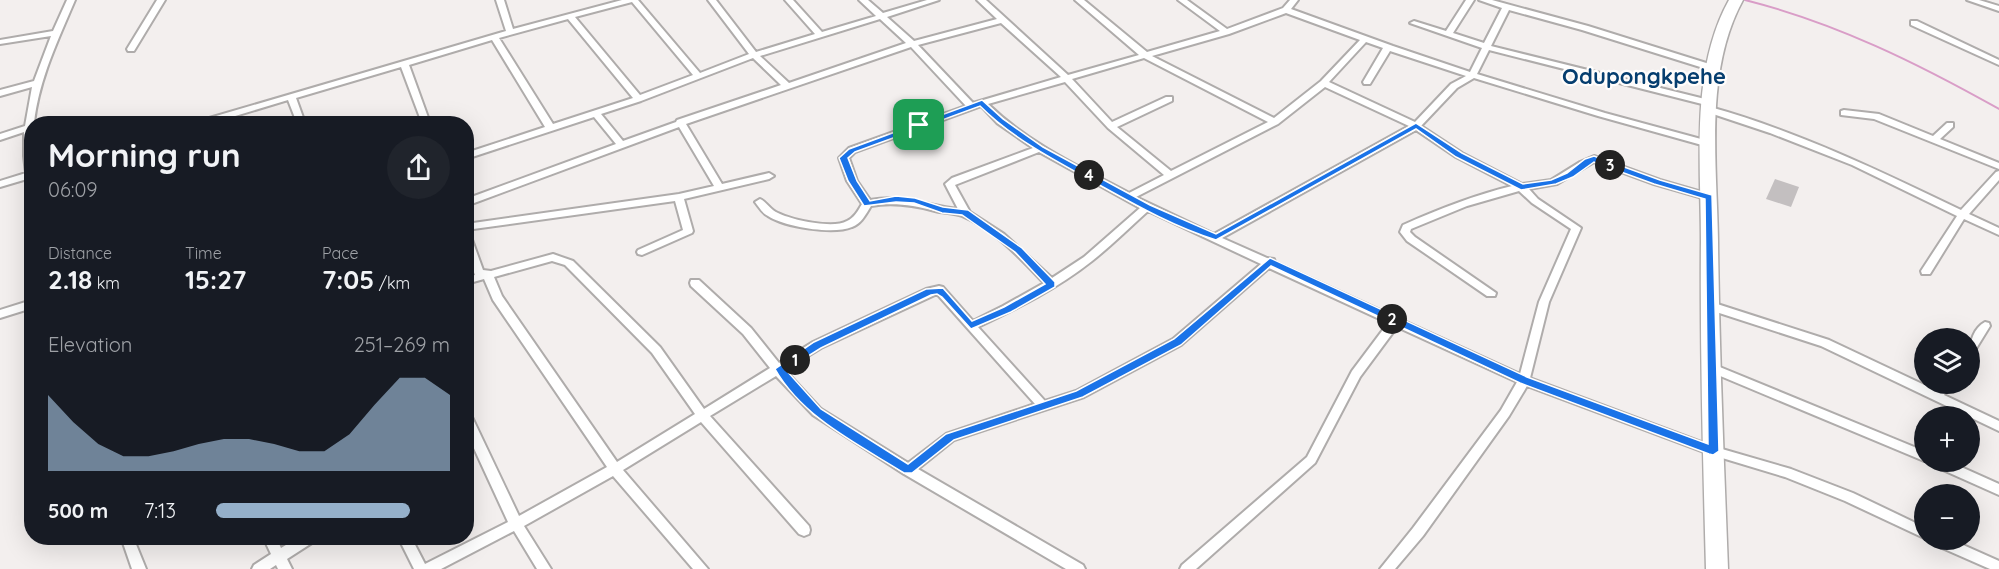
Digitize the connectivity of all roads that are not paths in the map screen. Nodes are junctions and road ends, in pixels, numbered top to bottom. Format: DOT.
graph roads {
  1 [pos="71,0"];
  2 [pos="160,0"];
  3 [pos="500,0"];
  4 [pos="632,0"];
  5 [pos="712,0"];
  6 [pos="789,0"];
  7 [pos="863,0"];
  8 [pos="935,0"];
  9 [pos="981,0"];
  10 [pos="1079,0"];
  11 [pos="1182,0"];
  12 [pos="1294,0"];
  13 [pos="1470,0"];
  14 [pos="1483,0"];
  15 [pos="1971,0"];
  16 [pos="601,4"];
  17 [pos="1730,5"];
  18 [pos="1507,6"];
  19 [pos="1999,9"];
  20 [pos="1286,10"];
  21 [pos="570,16"];
  22 [pos="879,17"];
  23 [pos="1003,20"];
  24 [pos="1414,23"];
  25 [pos="1914,23"];
  26 [pos="510,32"];
  27 [pos="1226,32"];
  28 [pos="57,33"];
  29 [pos="1448,34"];
  30 [pos="821,35"];
  31 [pos="494,37"];
  32 [pos="1363,41"];
  33 [pos="0,42"];
  34 [pos="912,44"];
  35 [pos="1487,46"];
  36 [pos="132,49"];
  37 [pos="1387,49"];
  38 [pos="754,55"];
  39 [pos="1146,56"];
  40 [pos="1999,63"];
  41 [pos="405,65"];
  42 [pos="1716,69"];
  43 [pos="697,75"];
  44 [pos="1472,76"];
  45 [pos="1065,77"];
  46 [pos="1367,82"];
  47 [pos="37,83"];
  48 [pos="1324,83"];
  49 [pos="788,87"];
  50 [pos="0,93"];
  51 [pos="292,98"];
  52 [pos="638,99"];
  53 [pos="1169,99"];
  54 [pos="982,102"];
  55 [pos="971,106"];
  56 [pos="1710,106"];
  57 [pos="595,112"];
  58 [pos="1844,113"];
  59 [pos="30,116"];
  60 [pos="227,116"];
  61 [pos="298,116"];
  62 [pos="423,116"];
  63 [pos="680,122"];
  64 [pos="1275,122"];
  65 [pos="1950,125"];
  66 [pos="1111,126"];
  67 [pos="1416,126"];
  68 [pos="550,127"];
  69 [pos="24,129"];
  70 [pos="0,137"];
  71 [pos="1934,140"];
  72 [pos="1709,144"];
  73 [pos="622,146"];
  74 [pos="1040,149"];
  75 [pos="474,153"];
  76 [pos="1999,166"];
  77 [pos="1999,174"];
  78 [pos="1170,175"];
  79 [pos="770,176"];
  80 [pos="24,178"];
  81 [pos="0,184"];
  82 [pos="719,187"];
  83 [pos="1521,187"];
  84 [pos="679,197"];
  85 [pos="1129,197"];
  86 [pos="1709,197"];
  87 [pos="474,200"];
  88 [pos="760,202"];
  89 [pos="867,204"];
  90 [pos="1147,207"];
  91 [pos="965,212"];
  92 [pos="1962,215"];
  93 [pos="474,226"];
  94 [pos="1999,232"];
  95 [pos="1216,237"];
  96 [pos="642,252"];
  97 [pos="474,254"];
  98 [pos="1270,261"];
  99 [pos="1926,271"];
  100 [pos="483,274"];
  101 [pos="474,278"];
  102 [pos="695,283"];
  103 [pos="1051,284"];
  104 [pos="1491,293"];
  105 [pos="24,306"];
  106 [pos="1711,306"];
  107 [pos="0,314"];
  108 [pos="1395,321"];
  109 [pos="971,326"];
  110 [pos="1985,326"];
  111 [pos="1980,334"];
  112 [pos="1710,367"];
  113 [pos="780,369"];
  114 [pos="1524,380"];
  115 [pos="1938,395"];
  116 [pos="1044,407"];
  117 [pos="703,416"];
  118 [pos="1999,426"];
  119 [pos="474,434"];
  120 [pos="1713,451"];
  121 [pos="1914,452"];
  122 [pos="615,469"];
  123 [pos="908,470"];
  124 [pos="1960,472"];
  125 [pos="1999,490"];
  126 [pos="516,524"];
  127 [pos="1914,528"];
  128 [pos="804,530"];
  129 [pos="130,545"];
  130 [pos="272,545"];
  131 [pos="297,545"];
  132 [pos="408,545"];
  133 [pos="1961,550"];
  134 [pos="277,557"];
  135 [pos="1722,567"];
  136 [pos="1999,567"];
  137 [pos="139,569"];
  138 [pos="260,569"];
  139 [pos="285,569"];
  140 [pos="421,569"];
  141 [pos="428,569"];
  142 [pos="544,569"];
  143 [pos="701,569"];
  144 [pos="1078,569"];
  145 [pos="1187,569"];
  146 [pos="1387,569"];
  1 -- 28 [label="street"];
  2 -- 36 [label="street"];
  3 -- 26 [label="street"];
  4 -- 16 [label="street"];
  4 -- 43 [label="street"];
  5 -- 38 [label="street"];
  6 -- 30 [label="street"];
  7 -- 22 [label="street"];
  8 -- 22 [label="street"];
  9 -- 23 [label="street"];
  10 -- 39 [label="street"];
  11 -- 27 [label="street"];
  12 -- 20 [label="street"];
  13 -- 29 [label="street"];
  14 -- 18 [label="street"];
  15 -- 19 [label="street"];
  16 -- 21 [label="street"];
  17 -- 42 [label="main road"];
  18 -- 35 [label="street"];
  18 -- 42 [label="street"];
  20 -- 27 [label="street"];
  20 -- 32 [label="street"];
  21 -- 26 [label="street"];
  21 -- 52 [label="street"];
  22 -- 30 [label="street"];
  22 -- 34 [label="street"];
  23 -- 34 [label="street"];
  23 -- 45 [label="street"];
  24 -- 29 [label="street"];
  25 -- 40 [label="street"];
  26 -- 31 [label="street"];
  27 -- 39 [label="street"];
  28 -- 33 [label="street"];
  28 -- 47 [label="street"];
  29 -- 35 [label="street"];
  30 -- 38 [label="street"];
  31 -- 41 [label="street"];
  31 -- 68 [label="street"];
  32 -- 37 [label="street"];
  32 -- 48 [label="street"];
  34 -- 49 [label="street"];
  34 -- 55 [label="street"];
  35 -- 44 [label="street"];
  35 -- 56 [label="street"];
  37 -- 44 [label="street"];
  37 -- 46 [label="street"];
  38 -- 43 [label="street"];
  38 -- 49 [label="street"];
  39 -- 45 [label="street"];
  39 -- 64 [label="street"];
  41 -- 51 [label="street"];
  41 -- 62 [label="street"];
  42 -- 56 [label="main road"];
  43 -- 52 [label="street"];
  44 -- 67 [label="street"];
  44 -- 72 [label="street"];
  45 -- 54 [label="street"];
  45 -- 66 [label="street"];
  47 -- 50 [label="street"];
  47 -- 59 [label="street"];
  48 -- 64 [label="street"];
  48 -- 67 [label="street"];
  49 -- 63 [label="street"];
  51 -- 60 [label="street"];
  51 -- 61 [label="street"];
  52 -- 57 [label="street"];
  53 -- 66 [label="street"];
  54 -- 55 [label="street"];
  54 -- 74 [label="street"];
  55 -- 89 [label="street"];
  56 -- 72 [label="main road"];
  56 -- 92 [label="street"];
  57 -- 68 [label="street"];
  57 -- 73 [label="street"];
  58 -- 71 [label="street"];
  63 -- 73 [label="street"];
  63 -- 82 [label="street"];
  64 -- 78 [label="street"];
  65 -- 71 [label="street"];
  66 -- 78 [label="street"];
  67 -- 83 [label="street"];
  67 -- 95 [label="street"];
  68 -- 75 [label="street"];
  69 -- 70 [label="street"];
  71 -- 76 [label="street"];
  72 -- 86 [label="main road"];
  73 -- 87 [label="street"];
  74 -- 85 [label="street"];
  74 -- 91 [label="street"];
  77 -- 92 [label="street"];
  78 -- 85 [label="street"];
  79 -- 82 [label="street"];
  80 -- 81 [label="street"];
  82 -- 84 [label="street"];
  83 -- 86 [label="street"];
  83 -- 104 [label="street"];
  83 -- 114 [label="street"];
  84 -- 93 [label="street"];
  84 -- 96 [label="street"];
  85 -- 90 [label="street"];
  86 -- 106 [label="main road"];
  88 -- 89 [label="street"];
  89 -- 91 [label="street"];
  90 -- 95 [label="street"];
  90 -- 103 [label="street"];
  91 -- 103 [label="street"];
  92 -- 94 [label="street"];
  92 -- 99 [label="street"];
  95 -- 98 [label="street"];
  97 -- 100 [label="street"];
  98 -- 108 [label="street"];
  98 -- 116 [label="street"];
  100 -- 101 [label="street"];
  100 -- 117 [label="street"];
  100 -- 122 [label="street"];
  102 -- 113 [label="street"];
  103 -- 109 [label="street"];
  105 -- 107 [label="street"];
  106 -- 112 [label="main road"];
  106 -- 115 [label="street"];
  108 -- 114 [label="street"];
  108 -- 145 [label="street"];
  109 -- 113 [label="street"];
  109 -- 116 [label="street"];
  110 -- 111 [label="street"];
  112 -- 120 [label="main road"];
  112 -- 121 [label="street"];
  113 -- 117 [label="street"];
  113 -- 123 [label="street"];
  114 -- 120 [label="street"];
  114 -- 146 [label="street"];
  115 -- 118 [label="street"];
  116 -- 123 [label="street"];
  117 -- 122 [label="street"];
  117 -- 128 [label="street"];
  119 -- 126 [label="street"];
  120 -- 127 [label="street"];
  120 -- 135 [label="main road"];
  122 -- 126 [label="street"];
  122 -- 143 [label="street"];
  123 -- 144 [label="street"];
  124 -- 125 [label="street"];
  126 -- 141 [label="street"];
  126 -- 142 [label="street"];
  129 -- 137 [label="street"];
  130 -- 134 [label="street"];
  131 -- 134 [label="street"];
  132 -- 140 [label="street"];
  133 -- 136 [label="street"];
  134 -- 138 [label="street"];
  134 -- 139 [label="street"];
}
